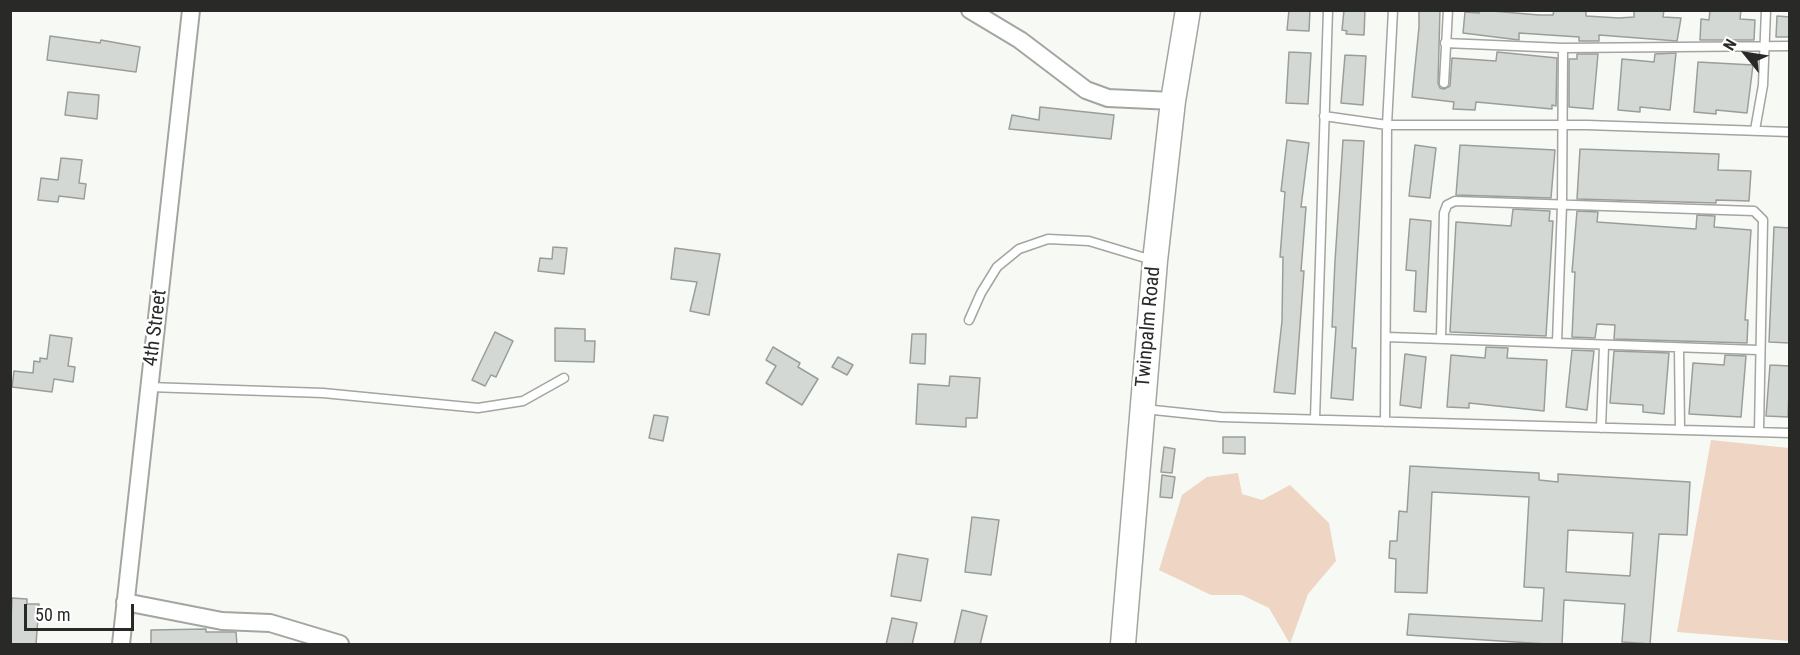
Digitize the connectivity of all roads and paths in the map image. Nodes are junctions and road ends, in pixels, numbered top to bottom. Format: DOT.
graph roads {
  1 [pos="191,10"];
  2 [pos="970,10"];
  3 [pos="1188,10"];
  4 [pos="1328,10"];
  5 [pos="1392,10"];
  6 [pos="1449,10"];
  7 [pos="1766,10"];
  8 [pos="1446,43"];
  9 [pos="1765,46"];
  10 [pos="1790,46"];
  11 [pos="1563,48"];
  12 [pos="1444,83"];
  13 [pos="1173,101"];
  14 [pos="1324,116"];
  15 [pos="1387,125"];
  16 [pos="1562,125"];
  17 [pos="1755,130"];
  18 [pos="1790,132"];
  19 [pos="1562,205"];
  20 [pos="1155,261"];
  21 [pos="969,321"];
  22 [pos="1387,337"];
  23 [pos="1441,338"];
  24 [pos="1557,342"];
  25 [pos="1604,346"];
  26 [pos="1679,349"];
  27 [pos="1758,350"];
  28 [pos="564,378"];
  29 [pos="150,387"];
  30 [pos="1141,409"];
  31 [pos="1316,419"];
  32 [pos="1385,422"];
  33 [pos="1601,428"];
  34 [pos="1680,430"];
  35 [pos="1759,431"];
  36 [pos="1790,433"];
  37 [pos="125,602"];
  38 [pos="121,645"];
  39 [pos="340,645"];
  40 [pos="1123,645"];
  1 -- 29 [label="street, 4th Street"];
  2 -- 13 [label="street"];
  3 -- 13 [label="main road, Twinpalm Road"];
  4 -- 14 [label="lane"];
  5 -- 15 [label="lane"];
  6 -- 8 [label="lane"];
  7 -- 9 [label="lane"];
  8 -- 11 [label="lane"];
  8 -- 12 [label="lane"];
  9 -- 10 [label="lane"];
  9 -- 11 [label="lane"];
  9 -- 17 [label="lane"];
  11 -- 16 [label="lane"];
  13 -- 20 [label="main road, Twinpalm Road"];
  14 -- 15 [label="lane"];
  14 -- 31 [label="lane"];
  15 -- 16 [label="lane"];
  15 -- 22 [label="lane"];
  16 -- 17 [label="lane"];
  16 -- 19 [label="lane"];
  17 -- 18 [label="lane"];
  19 -- 23 [label="lane"];
  19 -- 24 [label="lane"];
  19 -- 27 [label="lane"];
  20 -- 21 [label="lane"];
  20 -- 30 [label="main road, Twinpalm Road"];
  22 -- 23 [label="lane"];
  22 -- 32 [label="lane"];
  23 -- 24 [label="lane"];
  24 -- 25 [label="lane"];
  25 -- 26 [label="lane"];
  25 -- 33 [label="lane"];
  26 -- 27 [label="lane"];
  26 -- 34 [label="lane"];
  27 -- 35 [label="lane"];
  28 -- 29 [label="lane"];
  29 -- 37 [label="street, 4th Street"];
  30 -- 31 [label="lane"];
  30 -- 40 [label="main road, Twinpalm Road"];
  31 -- 32 [label="lane"];
  32 -- 33 [label="lane"];
  33 -- 34 [label="lane"];
  34 -- 35 [label="lane"];
  35 -- 36 [label="lane"];
  37 -- 38 [label="street, 4th Street"];
  37 -- 39 [label="street"];
}
